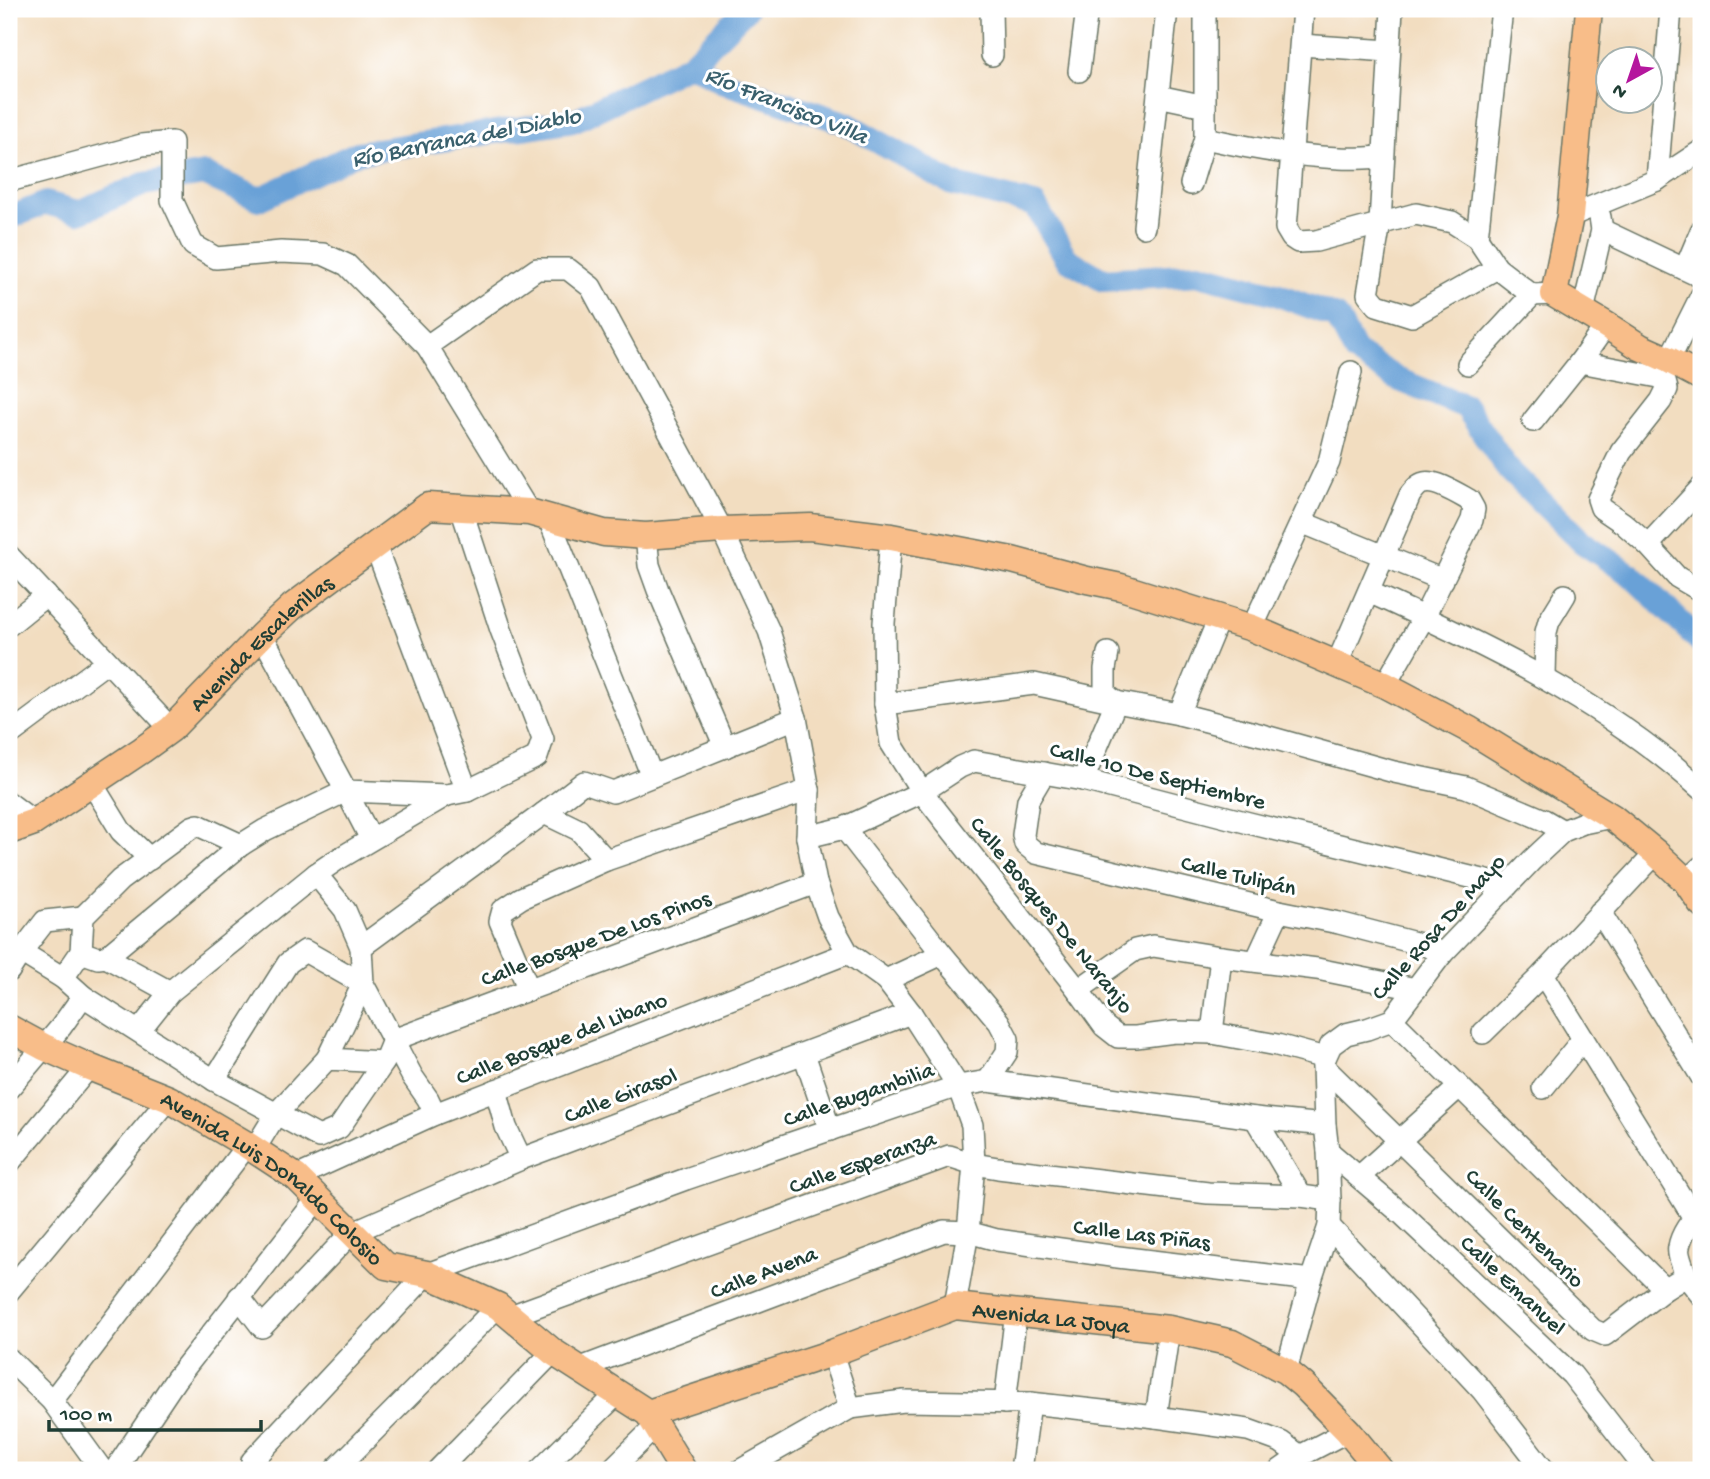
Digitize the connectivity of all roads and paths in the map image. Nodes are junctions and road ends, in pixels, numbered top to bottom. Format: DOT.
graph roads {
  1 [pos="991,9"];
  2 [pos="1087,9"];
  3 [pos="1167,9"];
  4 [pos="1205,9"];
  5 [pos="1303,9"];
  6 [pos="1392,9"];
  7 [pos="1502,9"];
  8 [pos="1589,9"];
  9 [pos="1671,9"];
  10 [pos="1301,45"];
  11 [pos="1389,51"];
  12 [pos="992,55"];
  13 [pos="1079,71"];
  14 [pos="1158,96"];
  15 [pos="1205,106"];
  16 [pos="1205,138"];
  17 [pos="1701,151"];
  18 [pos="1293,154"];
  19 [pos="1382,157"];
  20 [pos="1682,163"];
  21 [pos="1701,176"];
  22 [pos="1657,180"];
  23 [pos="9,181"];
  24 [pos="1191,184"];
  25 [pos="1597,205"];
  26 [pos="1570,216"];
  27 [pos="1380,223"];
  28 [pos="1144,228"];
  29 [pos="1602,230"];
  30 [pos="1701,231"];
  31 [pos="1477,238"];
  32 [pos="1497,268"];
  33 [pos="1693,273"];
  34 [pos="1543,295"];
  35 [pos="1701,296"];
  36 [pos="1583,311"];
  37 [pos="1606,325"];
  38 [pos="427,346"];
  39 [pos="1580,362"];
  40 [pos="1468,364"];
  41 [pos="1666,369"];
  42 [pos="1351,372"];
  43 [pos="1701,377"];
  44 [pos="1533,421"];
  45 [pos="1701,488"];
  46 [pos="461,508"];
  47 [pos="539,515"];
  48 [pos="1301,522"];
  49 [pos="722,530"];
  50 [pos="646,536"];
  51 [pos="891,537"];
  52 [pos="375,545"];
  53 [pos="1648,545"];
  54 [pos="9,556"];
  55 [pos="1383,556"];
  56 [pos="1443,580"];
  57 [pos="1701,591"];
  58 [pos="1368,592"];
  59 [pos="46,595"];
  60 [pos="1565,595"];
  61 [pos="1424,617"];
  62 [pos="1219,618"];
  63 [pos="9,625"];
  64 [pos="1252,628"];
  65 [pos="261,635"];
  66 [pos="1108,653"];
  67 [pos="107,662"];
  68 [pos="1337,664"];
  69 [pos="1545,677"];
  70 [pos="1385,685"];
  71 [pos="1116,702"];
  72 [pos="885,704"];
  73 [pos="1179,714"];
  74 [pos="796,719"];
  75 [pos="171,729"];
  76 [pos="9,735"];
  77 [pos="725,747"];
  78 [pos="1044,773"];
  79 [pos="652,776"];
  80 [pos="1083,780"];
  81 [pos="92,782"];
  82 [pos="1701,789"];
  83 [pos="809,790"];
  84 [pos="346,791"];
  85 [pos="922,792"];
  86 [pos="457,793"];
  87 [pos="9,803"];
  88 [pos="544,813"];
  89 [pos="1612,817"];
  90 [pos="34,821"];
  91 [pos="844,828"];
  92 [pos="9,831"];
  93 [pos="1563,831"];
  94 [pos="807,837"];
  95 [pos="371,839"];
  96 [pos="241,845"];
  97 [pos="1656,853"];
  98 [pos="150,859"];
  99 [pos="606,860"];
  100 [pos="316,874"];
  101 [pos="1693,874"];
  102 [pos="816,883"];
  103 [pos="1507,886"];
  104 [pos="1701,904"];
  105 [pos="1279,911"];
  106 [pos="1600,912"];
  107 [pos="83,917"];
  108 [pos="360,947"];
  109 [pos="21,951"];
  110 [pos="81,953"];
  111 [pos="848,953"];
  112 [pos="943,954"];
  113 [pos="1442,954"];
  114 [pos="106,957"];
  115 [pos="1221,957"];
  116 [pos="1256,961"];
  117 [pos="9,971"];
  118 [pos="1543,974"];
  119 [pos="63,978"];
  120 [pos="886,980"];
  121 [pos="363,984"];
  122 [pos="1416,989"];
  123 [pos="529,990"];
  124 [pos="1078,990"];
  125 [pos="170,992"];
  126 [pos="83,996"];
  127 [pos="911,1013"];
  128 [pos="1392,1020"];
  129 [pos="9,1028"];
  130 [pos="139,1031"];
  131 [pos="1212,1033"];
  132 [pos="1483,1033"];
  133 [pos="1583,1039"];
  134 [pos="393,1040"];
  135 [pos="44,1047"];
  136 [pos="804,1054"];
  137 [pos="327,1059"];
  138 [pos="384,1062"];
  139 [pos="1324,1062"];
  140 [pos="89,1067"];
  141 [pos="1701,1076"];
  142 [pos="214,1080"];
  143 [pos="988,1082"];
  144 [pos="958,1086"];
  145 [pos="9,1087"];
  146 [pos="1459,1087"];
  147 [pos="1543,1088"];
  148 [pos="496,1090"];
  149 [pos="169,1099"];
  150 [pos="276,1114"];
  151 [pos="435,1114"];
  152 [pos="1255,1118"];
  153 [pos="1325,1125"];
  154 [pos="830,1130"];
  155 [pos="1401,1140"];
  156 [pos="250,1147"];
  157 [pos="1328,1152"];
  158 [pos="521,1159"];
  159 [pos="9,1163"];
  160 [pos="974,1164"];
  161 [pos="1359,1177"];
  162 [pos="296,1178"];
  163 [pos="1301,1196"];
  164 [pos="318,1198"];
  165 [pos="1330,1199"];
  166 [pos="1698,1215"];
  167 [pos="1329,1226"];
  168 [pos="968,1232"];
  169 [pos="351,1233"];
  170 [pos="426,1274"];
  171 [pos="1686,1276"];
  172 [pos="1311,1280"];
  173 [pos="1665,1289"];
  174 [pos="9,1291"];
  175 [pos="1701,1295"];
  176 [pos="239,1297"];
  177 [pos="955,1306"];
  178 [pos="504,1311"];
  179 [pos="1016,1312"];
  180 [pos="1169,1329"];
  181 [pos="554,1352"];
  182 [pos="832,1353"];
  183 [pos="9,1359"];
  184 [pos="578,1369"];
  185 [pos="1286,1371"];
  186 [pos="618,1393"];
  187 [pos="52,1401"];
  188 [pos="1005,1403"];
  189 [pos="1030,1404"];
  190 [pos="850,1408"];
  191 [pos="1156,1417"];
  192 [pos="652,1420"];
  193 [pos="1348,1430"];
  194 [pos="1300,1456"];
  195 [pos="252,1461"];
  196 [pos="102,1470"];
  197 [pos="115,1470"];
  198 [pos="335,1470"];
  199 [pos="438,1470"];
  200 [pos="540,1470"];
  201 [pos="611,1470"];
  202 [pos="683,1470"];
  203 [pos="741,1470"];
  204 [pos="1021,1470"];
  205 [pos="1280,1470"];
  206 [pos="1380,1470"];
  207 [pos="1544,1470"];
  208 [pos="1646,1470"];
  1 -- 12 [label="street"];
  2 -- 13 [label="street"];
  3 -- 14 [label="street"];
  4 -- 15 [label="street"];
  5 -- 10 [label="street"];
  6 -- 11 [label="street"];
  7 -- 31 [label="street"];
  8 -- 26 [label="main road"];
  9 -- 22 [label="street"];
  10 -- 11 [label="street"];
  10 -- 18 [label="street"];
  11 -- 19 [label="street"];
  14 -- 15 [label="street"];
  14 -- 28 [label="street"];
  15 -- 16 [label="street"];
  16 -- 18 [label="street"];
  16 -- 24 [label="street"];
  17 -- 20 [label="street"];
  18 -- 19 [label="street"];
  18 -- 27 [label="street"];
  19 -- 27 [label="street"];
  20 -- 21 [label="street"];
  20 -- 22 [label="street"];
  22 -- 25 [label="street"];
  23 -- 38 [label="street"];
  25 -- 26 [label="street"];
  25 -- 29 [label="street"];
  26 -- 34 [label="main road"];
  27 -- 31 [label="street"];
  27 -- 32 [label="street"];
  29 -- 33 [label="street"];
  29 -- 36 [label="street"];
  30 -- 33 [label="street"];
  31 -- 32 [label="street"];
  32 -- 34 [label="street"];
  34 -- 36 [label="main road"];
  34 -- 40 [label="street"];
  35 -- 41 [label="street"];
  36 -- 37 [label="main road"];
  37 -- 39 [label="street"];
  37 -- 41 [label="main road"];
  38 -- 47 [label="street"];
  38 -- 49 [label="street"];
  39 -- 41 [label="street"];
  39 -- 44 [label="street"];
  41 -- 43 [label="main road"];
  41 -- 53 [label="street"];
  42 -- 48 [label="street"];
  45 -- 53 [label="street"];
  46 -- 47 [label="main road, Avenida Escalerillas"];
  46 -- 52 [label="main road, Avenida Escalerillas"];
  46 -- 86 [label="street"];
  47 -- 50 [label="main road, Avenida Escalerillas"];
  47 -- 79 [label="street"];
  48 -- 55 [label="street"];
  48 -- 64 [label="street"];
  49 -- 50 [label="main road, Avenida Escalerillas"];
  49 -- 51 [label="main road, Avenida Escalerillas"];
  49 -- 74 [label="street"];
  50 -- 77 [label="street"];
  51 -- 62 [label="main road, Avenida Escalerillas"];
  51 -- 72 [label="street, Calle Bosques De Naranjo"];
  52 -- 65 [label="main road, Avenida Escalerillas"];
  52 -- 86 [label="street"];
  53 -- 57 [label="street"];
  54 -- 59 [label="street"];
  55 -- 56 [label="street"];
  55 -- 56 [label="street"];
  55 -- 58 [label="street"];
  56 -- 61 [label="street"];
  58 -- 61 [label="street"];
  58 -- 68 [label="street"];
  59 -- 63 [label="street"];
  59 -- 67 [label="street"];
  60 -- 69 [label="street"];
  61 -- 69 [label="street"];
  61 -- 70 [label="street"];
  62 -- 64 [label="main road, Avenida Escalerillas"];
  62 -- 73 [label="street"];
  64 -- 68 [label="main road, Avenida Escalerillas"];
  65 -- 75 [label="main road, Avenida Escalerillas"];
  65 -- 84 [label="street"];
  66 -- 71 [label="street"];
  67 -- 75 [label="street"];
  67 -- 76 [label="street"];
  68 -- 70 [label="main road, Avenida Escalerillas"];
  69 -- 82 [label="street"];
  70 -- 89 [label="main road, Avenida Escalerillas"];
  71 -- 72 [label="street"];
  71 -- 73 [label="street"];
  71 -- 80 [label="street"];
  72 -- 85 [label="street, Calle Bosques De Naranjo"];
  73 -- 93 [label="street"];
  74 -- 77 [label="street"];
  74 -- 83 [label="street"];
  75 -- 81 [label="main road, Avenida Escalerillas"];
  77 -- 79 [label="street"];
  78 -- 80 [label="street, Calle 10 De Septiembre"];
  78 -- 85 [label="street, Calle 10 De Septiembre"];
  78 -- 105 [label="street, Calle Tulipán"];
  79 -- 88 [label="street"];
  80 -- 103 [label="street, Calle 10 De Septiembre"];
  81 -- 90 [label="main road, Avenida Escalerillas"];
  81 -- 98 [label="street"];
  83 -- 94 [label="street"];
  83 -- 99 [label="street"];
  84 -- 86 [label="street"];
  84 -- 95 [label="street"];
  84 -- 96 [label="street"];
  85 -- 91 [label="street, Calle 10 De Septiembre"];
  85 -- 124 [label="street, Calle Bosques De Naranjo"];
  86 -- 95 [label="street"];
  87 -- 90 [label="street"];
  88 -- 99 [label="street"];
  88 -- 108 [label="street"];
  89 -- 93 [label="street, Calle Rosa De Mayo"];
  89 -- 97 [label="main road, Avenida Escalerillas"];
  90 -- 92 [label="main road, Avenida Escalerillas"];
  91 -- 94 [label="street, Calle 10 De Septiembre"];
  91 -- 112 [label="street"];
  93 -- 103 [label="street, Calle Rosa De Mayo"];
  94 -- 102 [label="street"];
  95 -- 100 [label="street"];
  96 -- 98 [label="street"];
  96 -- 114 [label="street"];
  97 -- 101 [label="main road, Avenida Escalerillas"];
  97 -- 106 [label="street"];
  98 -- 107 [label="street"];
  99 -- 123 [label="street"];
  100 -- 108 [label="street"];
  100 -- 125 [label="street"];
  101 -- 104 [label="main road, Avenida Escalerillas"];
  102 -- 111 [label="street"];
  102 -- 123 [label="street, Calle Bosque De Los Pinos"];
  103 -- 113 [label="street, Calle Rosa De Mayo"];
  105 -- 113 [label="street, Calle Tulipán"];
  105 -- 116 [label="street"];
  106 -- 118 [label="street"];
  106 -- 141 [label="street"];
  107 -- 109 [label="street"];
  107 -- 110 [label="street"];
  108 -- 121 [label="street"];
  109 -- 117 [label="street"];
  109 -- 119 [label="street"];
  110 -- 114 [label="street"];
  110 -- 119 [label="street"];
  111 -- 120 [label="street"];
  111 -- 148 [label="street, Calle Bosque del Libano"];
  112 -- 120 [label="street"];
  112 -- 143 [label="street"];
  113 -- 122 [label="street, Calle Rosa De Mayo"];
  114 -- 125 [label="street"];
  115 -- 116 [label="street"];
  115 -- 124 [label="street"];
  115 -- 131 [label="street"];
  116 -- 122 [label="street"];
  118 -- 132 [label="street"];
  118 -- 133 [label="street"];
  119 -- 126 [label="street"];
  120 -- 127 [label="street"];
  121 -- 134 [label="street"];
  121 -- 137 [label="street"];
  121 -- 142 [label="street"];
  122 -- 128 [label="street, Calle Rosa De Mayo"];
  123 -- 134 [label="street, Calle Bosque De Los Pinos"];
  124 -- 131 [label="street, Calle Bosques De Naranjo"];
  125 -- 130 [label="street"];
  126 -- 130 [label="street"];
  126 -- 135 [label="street"];
  127 -- 136 [label="street, Calle Girasol"];
  127 -- 144 [label="street"];
  128 -- 139 [label="street, Calle Rosa De Mayo"];
  128 -- 146 [label="street"];
  129 -- 135 [label="main road, Avenida Luis Donaldo Colosio"];
  130 -- 142 [label="street"];
  131 -- 139 [label="street, Calle Bosques De Naranjo"];
  133 -- 147 [label="street"];
  133 -- 166 [label="street"];
  134 -- 138 [label="street"];
  134 -- 151 [label="street"];
  135 -- 140 [label="main road, Avenida Luis Donaldo Colosio"];
  135 -- 145 [label="street"];
  136 -- 154 [label="street"];
  136 -- 158 [label="street, Calle Girasol"];
  137 -- 138 [label="street"];
  137 -- 150 [label="street"];
  138 -- 150 [label="street"];
  139 -- 153 [label="street"];
  139 -- 155 [label="street, Calle Centenario"];
  140 -- 149 [label="main road, Avenida Luis Donaldo Colosio"];
  140 -- 159 [label="street"];
  142 -- 150 [label="street"];
  143 -- 144 [label="street, Calle Bugambilia"];
  143 -- 152 [label="street, Calle Bugambilia"];
  144 -- 154 [label="street, Calle Bugambilia"];
  144 -- 160 [label="street"];
  146 -- 155 [label="street"];
  146 -- 173 [label="street"];
  148 -- 151 [label="street, Calle Bosque del Libano"];
  148 -- 158 [label="street"];
  149 -- 156 [label="main road, Avenida Luis Donaldo Colosio"];
  149 -- 174 [label="street"];
  150 -- 156 [label="street"];
  151 -- 162 [label="street, Calle Bosque del Libano"];
  152 -- 153 [label="street, Calle Bugambilia"];
  152 -- 163 [label="street"];
  153 -- 157 [label="street"];
  154 -- 170 [label="street, Calle Bugambilia"];
  155 -- 161 [label="street"];
  155 -- 173 [label="street, Calle Centenario"];
  156 -- 162 [label="main road, Avenida Luis Donaldo Colosio"];
  156 -- 187 [label="street"];
  157 -- 161 [label="street, Calle Emanuel"];
  157 -- 165 [label="street"];
  158 -- 169 [label="street, Calle Girasol"];
  160 -- 163 [label="street, Calle Esperanza"];
  160 -- 168 [label="street"];
  160 -- 178 [label="street, Calle Esperanza"];
  161 -- 208 [label="street, Calle Emanuel"];
  162 -- 164 [label="main road, Avenida Luis Donaldo Colosio"];
  163 -- 165 [label="street, Calle Esperanza"];
  164 -- 169 [label="main road, Avenida Luis Donaldo Colosio"];
  164 -- 176 [label="street"];
  165 -- 167 [label="street"];
  166 -- 171 [label="street"];
  167 -- 172 [label="street"];
  167 -- 207 [label="street"];
  168 -- 172 [label="street, Calle Las Piñas"];
  168 -- 177 [label="street"];
  168 -- 184 [label="street, Calle Avena"];
  169 -- 170 [label="main road, Avenida Luis Donaldo Colosio"];
  169 -- 176 [label="street"];
  170 -- 178 [label="main road, Avenida Luis Donaldo Colosio"];
  170 -- 195 [label="street"];
  171 -- 173 [label="street, Calle Centenario"];
  171 -- 175 [label="street"];
  172 -- 185 [label="street"];
  176 -- 197 [label="street"];
  177 -- 179 [label="main road, Avenida La Joya"];
  177 -- 182 [label="main road, Avenida La Joya"];
  178 -- 181 [label="main road, Avenida Luis Donaldo Colosio"];
  178 -- 198 [label="street"];
  179 -- 180 [label="main road, Avenida La Joya"];
  179 -- 188 [label="street"];
  180 -- 185 [label="main road, Avenida La Joya"];
  180 -- 191 [label="street"];
  181 -- 184 [label="main road, Avenida Luis Donaldo Colosio"];
  181 -- 199 [label="street"];
  182 -- 190 [label="street"];
  182 -- 192 [label="main road, Avenida La Joya"];
  183 -- 187 [label="street"];
  184 -- 186 [label="main road, Avenida Luis Donaldo Colosio"];
  185 -- 193 [label="main road, Avenida La Joya"];
  186 -- 192 [label="main road, Avenida Luis Donaldo Colosio"];
  186 -- 200 [label="street"];
  187 -- 196 [label="street"];
  188 -- 189 [label="street"];
  188 -- 190 [label="street"];
  189 -- 191 [label="street"];
  189 -- 204 [label="street"];
  190 -- 203 [label="street"];
  191 -- 194 [label="street"];
  192 -- 201 [label="street"];
  192 -- 202 [label="main road, Avenida Luis Donaldo Colosio"];
  193 -- 194 [label="street"];
  193 -- 206 [label="main road, Avenida La Joya"];
  194 -- 205 [label="street"];
}
